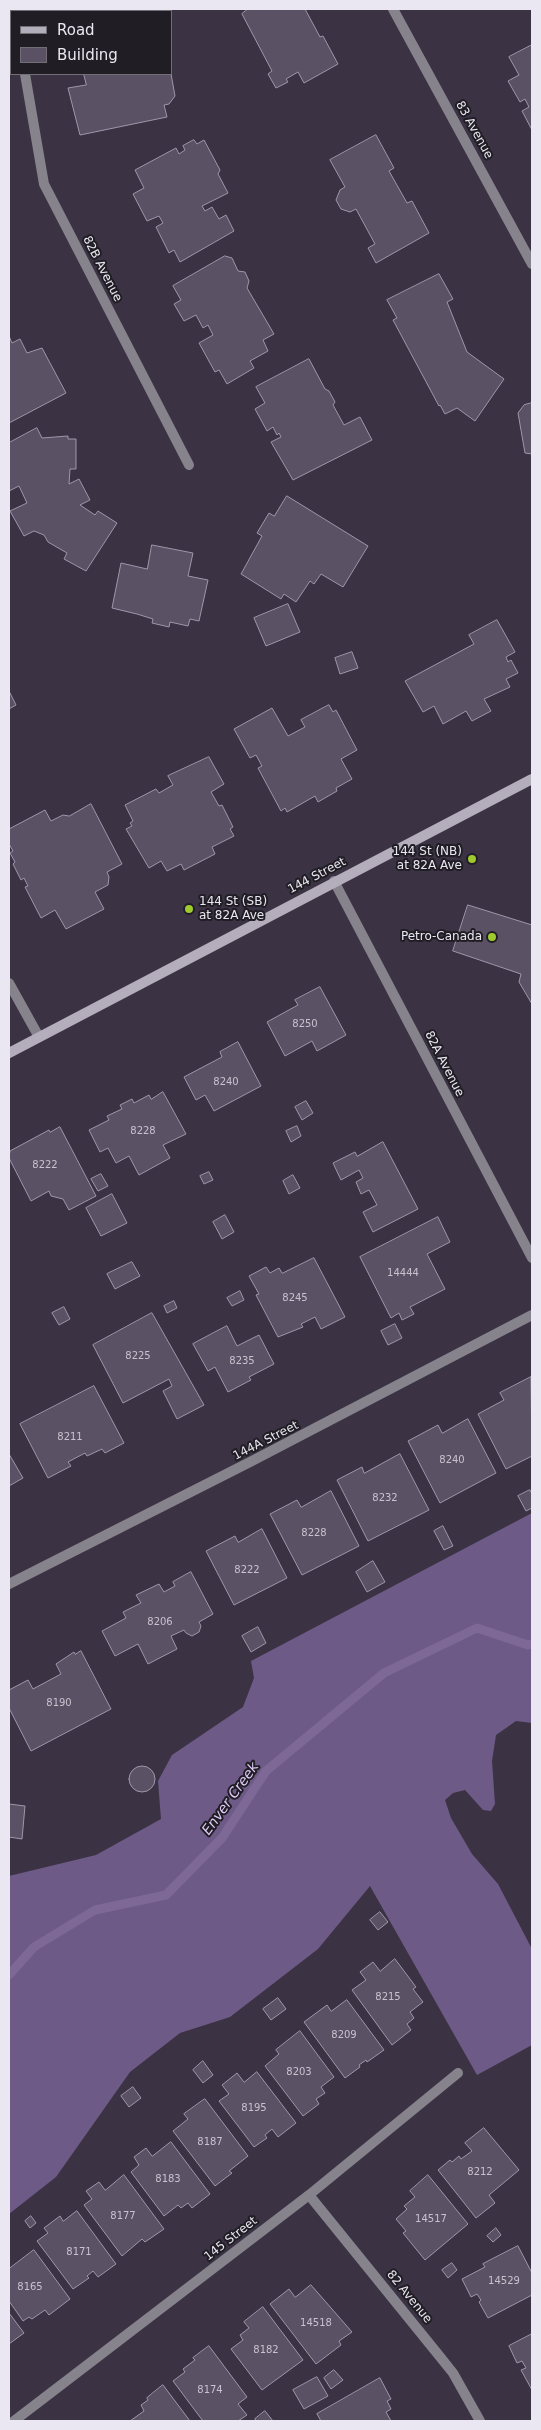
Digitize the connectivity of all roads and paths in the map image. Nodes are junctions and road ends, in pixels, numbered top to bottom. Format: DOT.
graph roads {
  1 [pos="393,9"];
  2 [pos="25,75"];
  3 [pos="532,264"];
  4 [pos="189,465"];
  5 [pos="532,779"];
  6 [pos="334,881"];
  7 [pos="9,983"];
  8 [pos="39,1037"];
  9 [pos="9,1053"];
  10 [pos="532,1258"];
  11 [pos="532,1315"];
  12 [pos="9,1584"];
  13 [pos="458,2072"];
  14 [pos="309,2195"];
  15 [pos="14,2421"];
  16 [pos="480,2421"];
  1 -- 3 [label="street, 83 Avenue"];
  2 -- 4 [label="street, 82B Avenue"];
  5 -- 6 [label="main road, 144 Street"];
  6 -- 8 [label="main road, 144 Street"];
  6 -- 10 [label="street, 82A Avenue"];
  7 -- 8 [label="street"];
  8 -- 9 [label="main road, 144 Street"];
  11 -- 12 [label="street, 144A Street"];
  13 -- 14 [label="street, 145 Street"];
  14 -- 15 [label="street, 145 Street"];
  14 -- 16 [label="street, 82 Avenue"];
}
